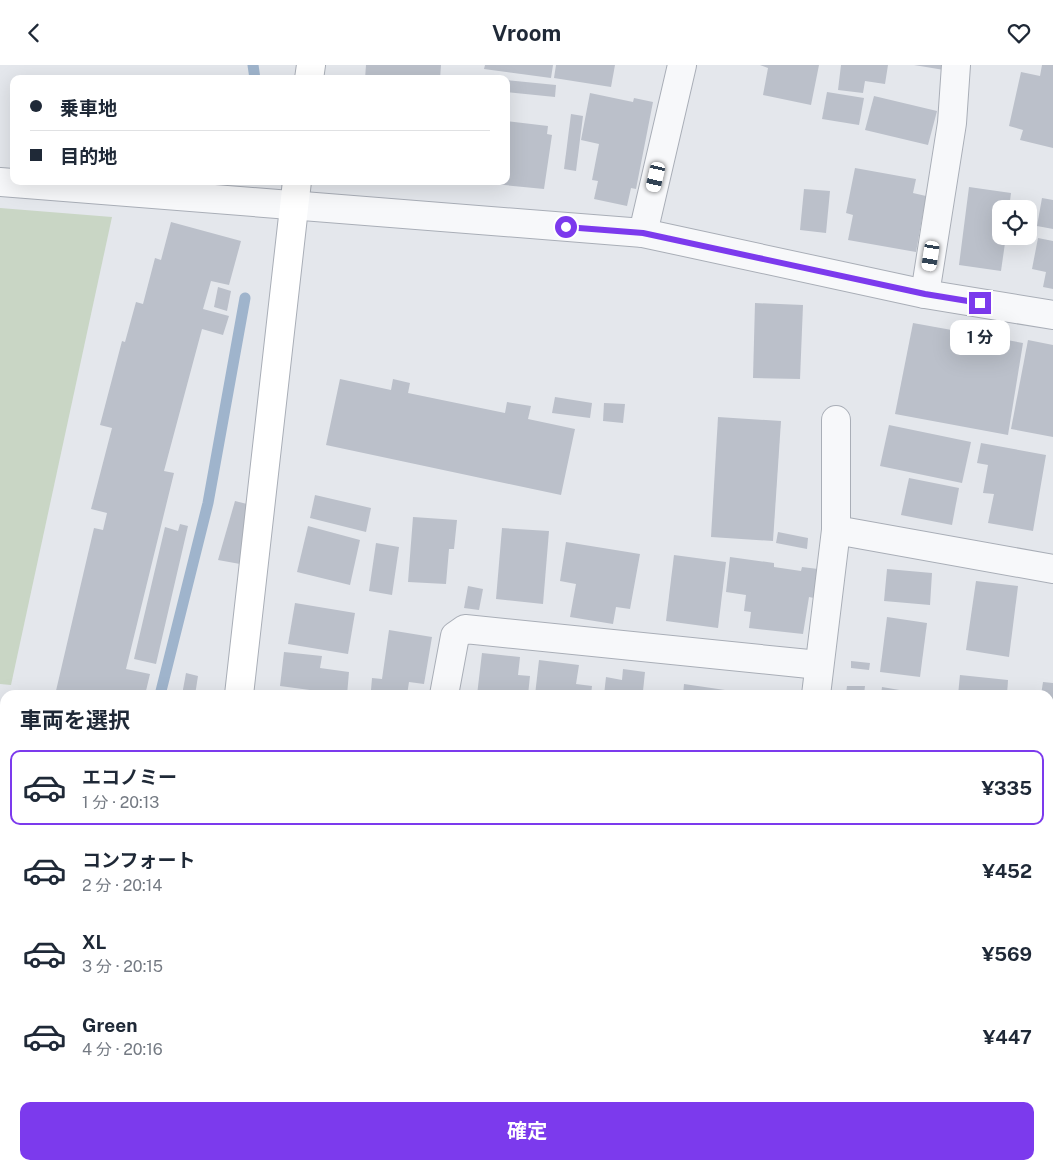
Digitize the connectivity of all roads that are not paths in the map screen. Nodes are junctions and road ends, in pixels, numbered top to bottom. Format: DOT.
graph roads {
  1 [pos="682,65"];
  2 [pos="956,65"];
  3 [pos="74,185"];
  4 [pos="296,194"];
  5 [pos="643,233"];
  6 [pos="925,294"];
  7 [pos="1053,315"];
  8 [pos="836,420"];
  9 [pos="836,530"];
  10 [pos="1053,569"];
  11 [pos="819,665"];
  12 [pos="240,690"];
  13 [pos="445,690"];
  14 [pos="816,690"];
  1 -- 5 [label="street"];
  2 -- 6 [label="street"];
  3 -- 4 [label="street"];
  4 -- 5 [label="street"];
  4 -- 12 [label="street"];
  5 -- 6 [label="street"];
  6 -- 7 [label="street"];
  8 -- 9 [label="street"];
  9 -- 10 [label="street"];
  9 -- 11 [label="street"];
  11 -- 13 [label="street"];
  11 -- 14 [label="street"];
}
